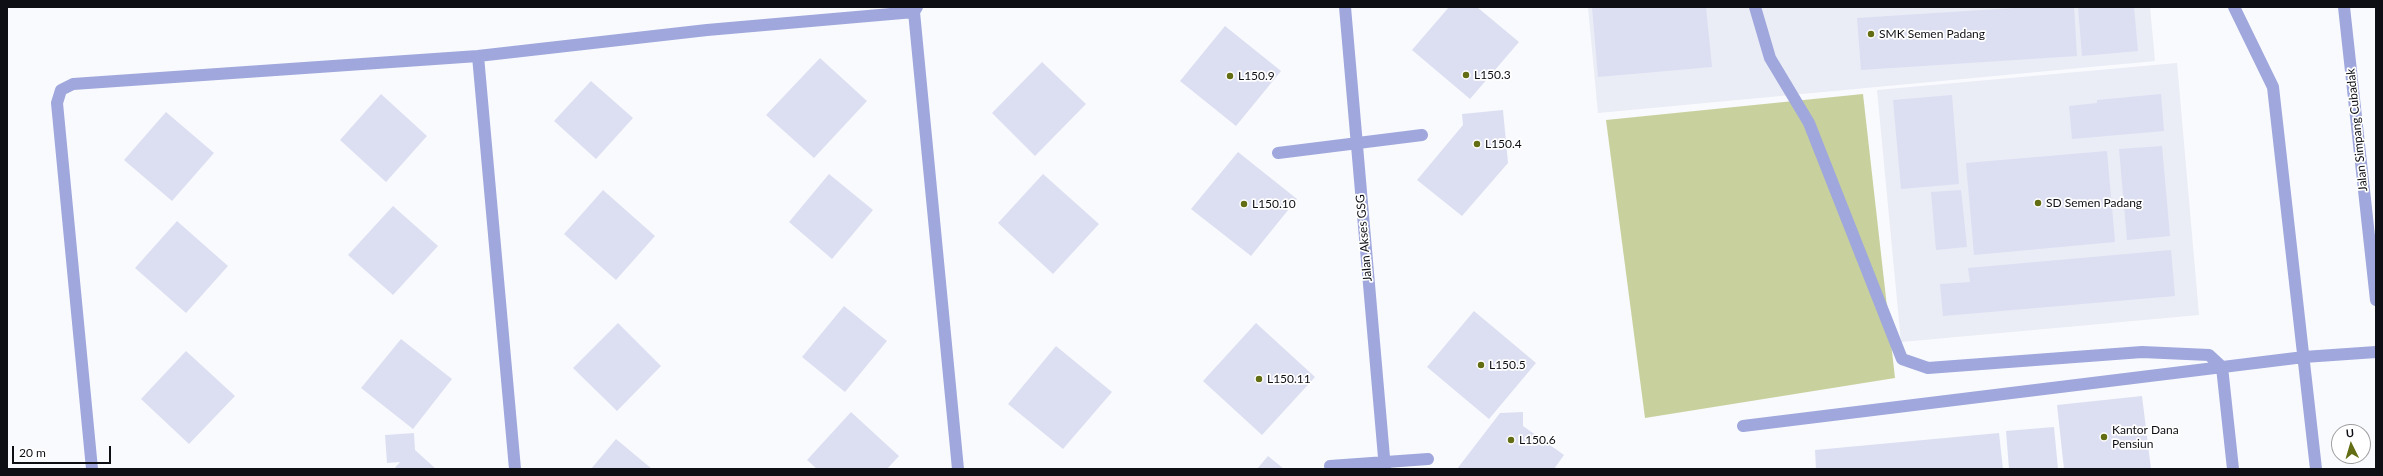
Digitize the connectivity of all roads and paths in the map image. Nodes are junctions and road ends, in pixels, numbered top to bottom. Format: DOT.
graph roads {
  1 [pos="1345,7"];
  2 [pos="1755,7"];
  3 [pos="2234,7"];
  4 [pos="2344,7"];
  5 [pos="915,10"];
  6 [pos="478,56"];
  7 [pos="1422,136"];
  8 [pos="1355,142"];
  9 [pos="1278,153"];
  10 [pos="2376,300"];
  11 [pos="2376,352"];
  12 [pos="2304,357"];
  13 [pos="2222,367"];
  14 [pos="1743,426"];
  15 [pos="1428,459"];
  16 [pos="1330,466"];
  17 [pos="1385,466"];
  18 [pos="92,469"];
  19 [pos="515,469"];
  20 [pos="958,469"];
  21 [pos="2233,469"];
  22 [pos="2316,469"];
  1 -- 8 [label="street, Jalan Akses GSG"];
  2 -- 13 [label="street"];
  3 -- 12 [label="street"];
  4 -- 10 [label="street, Jalan Simpang Cubadak"];
  5 -- 6 [label="street"];
  5 -- 20 [label="street"];
  6 -- 18 [label="street"];
  6 -- 19 [label="street"];
  7 -- 8 [label="street"];
  8 -- 9 [label="street"];
  8 -- 17 [label="street, Jalan Akses GSG"];
  11 -- 12 [label="street"];
  12 -- 13 [label="street"];
  12 -- 22 [label="street"];
  13 -- 14 [label="street"];
  13 -- 21 [label="street"];
  15 -- 17 [label="street"];
  16 -- 17 [label="street"];
}
